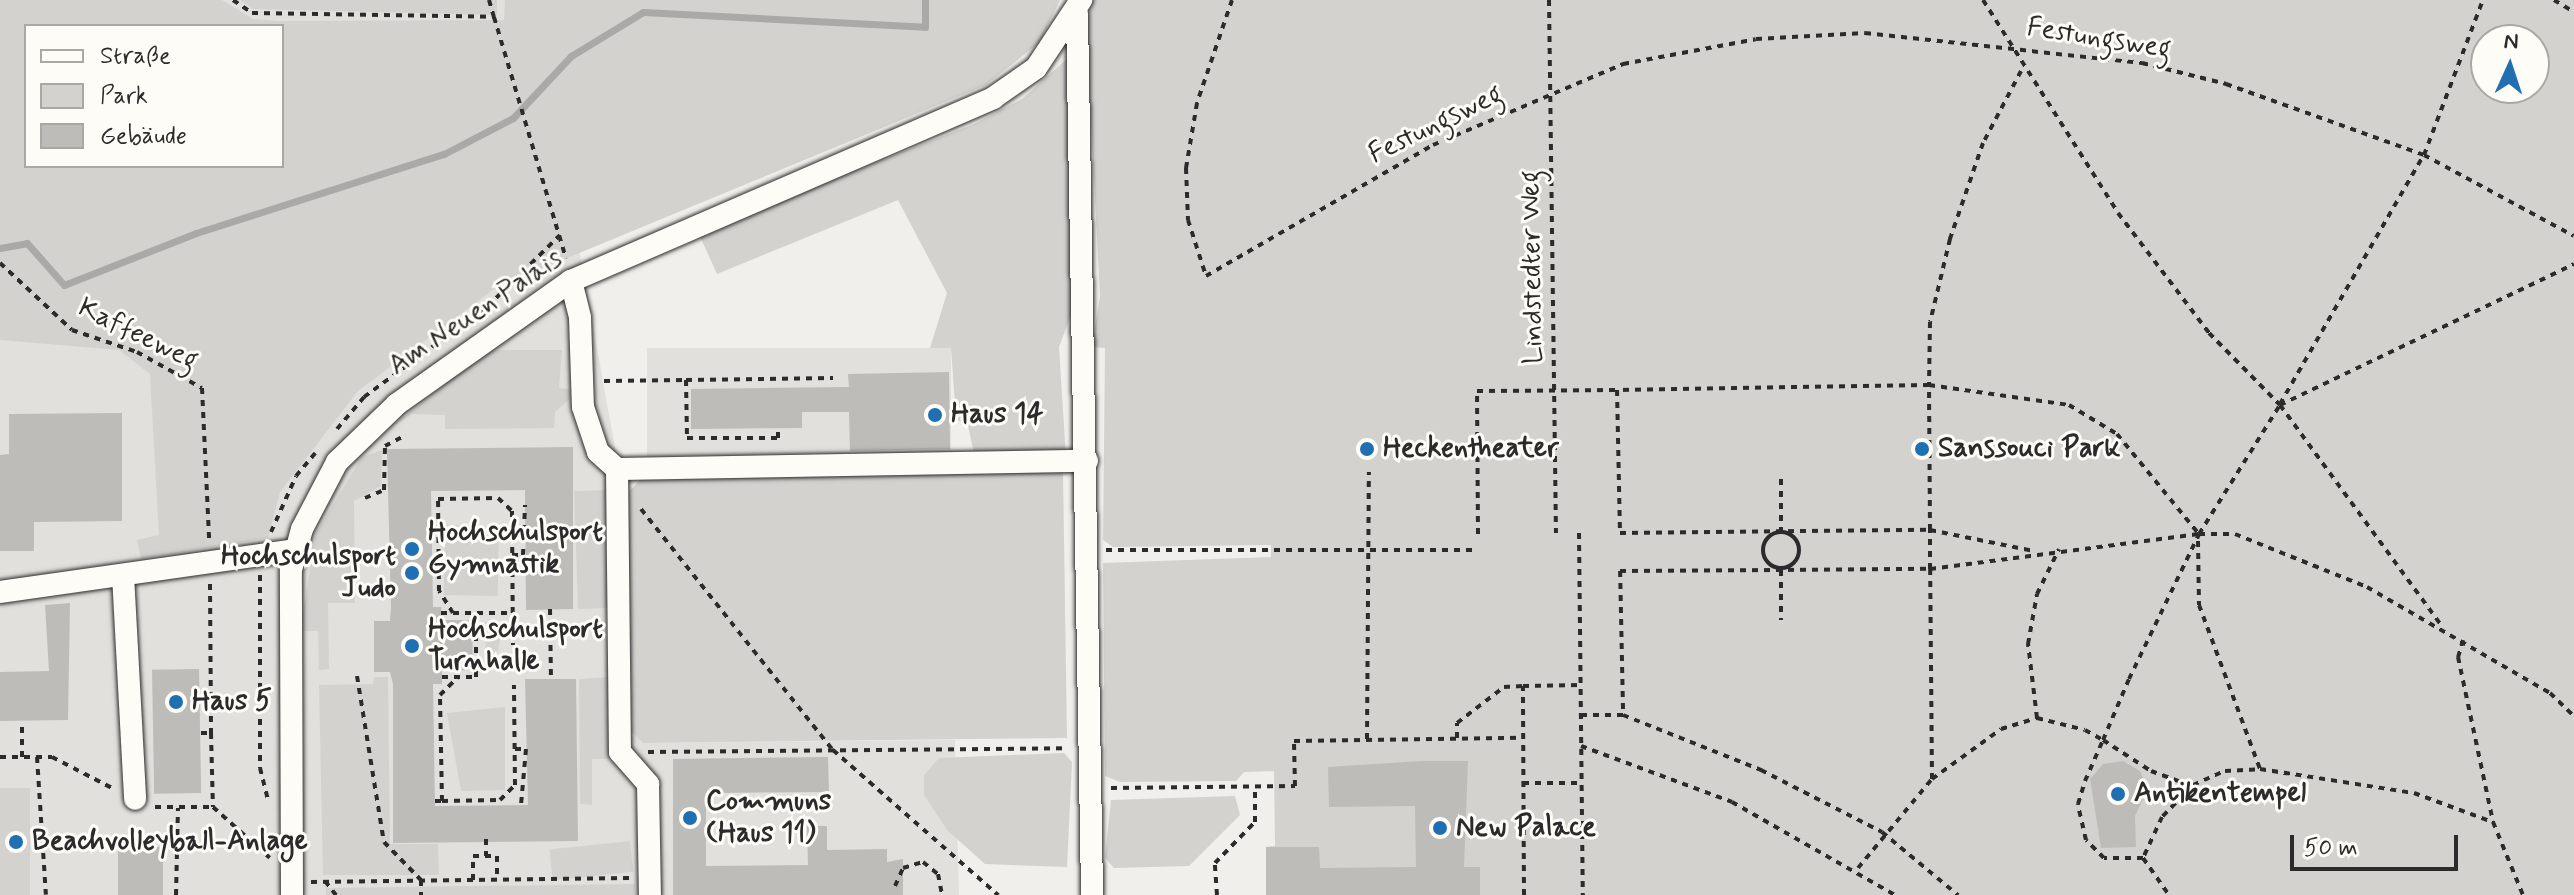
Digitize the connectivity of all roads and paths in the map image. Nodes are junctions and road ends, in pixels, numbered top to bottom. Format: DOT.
graph roads {
  1 [pos="233,0"];
  2 [pos="492,0"];
  3 [pos="1232,0"];
  4 [pos="1549,0"];
  5 [pos="1983,0"];
  6 [pos="2483,0"];
  7 [pos="2554,0"];
  8 [pos="1079,7"];
  9 [pos="2574,12"];
  10 [pos="494,17"];
  11 [pos="2005,44"];
  12 [pos="2021,71"];
  13 [pos="1550,94"];
  14 [pos="2424,155"];
  15 [pos="2574,236"];
  16 [pos="0,263"];
  17 [pos="2574,264"];
  18 [pos="571,281"];
  19 [pos="833,378"];
  20 [pos="686,380"];
  21 [pos="581,382"];
  22 [pos="1929,385"];
  23 [pos="1554,390"];
  24 [pos="1617,390"];
  25 [pos="2280,405"];
  26 [pos="778,428"];
  27 [pos="404,436"];
  28 [pos="1087,461"];
  29 [pos="617,469"];
  30 [pos="1369,472"];
  31 [pos="1781,479"];
  32 [pos="365,498"];
  33 [pos="635,501"];
  34 [pos="512,511"];
  35 [pos="1930,530"];
  36 [pos="1781,532"];
  37 [pos="1556,533"];
  38 [pos="1579,533"];
  39 [pos="1478,534"];
  40 [pos="2199,534"];
  41 [pos="2059,549"];
  42 [pos="296,550"];
  43 [pos="1088,550"];
  44 [pos="1369,550"];
  45 [pos="1473,550"];
  46 [pos="2034,551"];
  47 [pos="512,555"];
  48 [pos="261,557"];
  49 [pos="210,564"];
  50 [pos="1930,569"];
  51 [pos="1781,570"];
  52 [pos="123,575"];
  53 [pos="0,592"];
  54 [pos="550,609"];
  55 [pos="441,613"];
  56 [pos="453,613"];
  57 [pos="476,613"];
  58 [pos="513,613"];
  59 [pos="1781,620"];
  60 [pos="2442,626"];
  61 [pos="2463,640"];
  62 [pos="513,645"];
  63 [pos="357,676"];
  64 [pos="442,677"];
  65 [pos="458,677"];
  66 [pos="551,679"];
  67 [pos="514,685"];
  68 [pos="1582,685"];
  69 [pos="1523,686"];
  70 [pos="1623,709"];
  71 [pos="1581,715"];
  72 [pos="2574,716"];
  73 [pos="2037,718"];
  74 [pos="22,721"];
  75 [pos="201,733"];
  76 [pos="211,733"];
  77 [pos="1457,738"];
  78 [pos="1522,738"];
  79 [pos="1367,739"];
  80 [pos="2103,740"];
  81 [pos="1581,746"];
  82 [pos="1090,748"];
  83 [pos="515,749"];
  84 [pos="833,750"];
  85 [pos="620,752"];
  86 [pos="0,757"];
  87 [pos="22,757"];
  88 [pos="37,757"];
  89 [pos="2260,769"];
  90 [pos="1932,779"];
  91 [pos="1523,783"];
  92 [pos="1582,783"];
  93 [pos="1255,786"];
  94 [pos="2192,786"];
  95 [pos="1090,788"];
  96 [pos="510,790"];
  97 [pos="135,799"];
  98 [pos="435,801"];
  99 [pos="442,801"];
  100 [pos="213,807"];
  101 [pos="178,808"];
  102 [pos="276,809"];
  103 [pos="2493,822"];
  104 [pos="1882,832"];
  105 [pos="486,839"];
  106 [pos="486,856"];
  107 [pos="2143,858"];
  108 [pos="276,862"];
  109 [pos="1858,868"];
  110 [pos="421,880"];
  111 [pos="473,880"];
  112 [pos="497,880"];
  113 [pos="325,881"];
  114 [pos="895,886"];
  115 [pos="650,887"];
  116 [pos="292,888"];
  117 [pos="46,895"];
  118 [pos="176,895"];
  119 [pos="336,895"];
  120 [pos="421,895"];
  121 [pos="942,895"];
  122 [pos="998,895"];
  123 [pos="1092,895"];
  124 [pos="1217,895"];
  125 [pos="1524,895"];
  126 [pos="1583,895"];
  127 [pos="1895,895"];
  128 [pos="1958,895"];
  129 [pos="2169,895"];
  130 [pos="2523,895"];
  1 -- 10 [label="path"];
  2 -- 10 [label="path"];
  3 -- 13 [label="path, Festungsweg"];
  4 -- 13 [label="path, Lindstedter Weg"];
  5 -- 11 [label="path"];
  6 -- 14 [label="path"];
  7 -- 9 [label="path"];
  8 -- 18 [label="street, Am Neuen Palais"];
  8 -- 28 [label="street"];
  10 -- 18 [label="path"];
  11 -- 12 [label="path"];
  11 -- 13 [label="path, Festungsweg"];
  11 -- 14 [label="path, Festungsweg"];
  12 -- 22 [label="path"];
  12 -- 25 [label="path"];
  13 -- 23 [label="path, Lindstedter Weg"];
  14 -- 15 [label="path, Festungsweg"];
  14 -- 25 [label="path"];
  16 -- 49 [label="path, Kaffeeweg"];
  17 -- 25 [label="path"];
  18 -- 21 [label="street"];
  18 -- 42 [label="street, Am Neuen Palais"];
  19 -- 20 [label="path"];
  20 -- 21 [label="path"];
  20 -- 26 [label="path"];
  21 -- 29 [label="street"];
  22 -- 24 [label="path"];
  22 -- 35 [label="path"];
  22 -- 40 [label="path"];
  23 -- 24 [label="path"];
  23 -- 37 [label="path, Lindstedter Weg"];
  23 -- 39 [label="path"];
  24 -- 36 [label="path"];
  25 -- 40 [label="path"];
  25 -- 60 [label="path"];
  27 -- 32 [label="path"];
  28 -- 29 [label="street"];
  28 -- 43 [label="street"];
  29 -- 85 [label="street"];
  30 -- 44 [label="path"];
  31 -- 36 [label="path"];
  33 -- 84 [label="path"];
  34 -- 47 [label="path"];
  34 -- 47 [label="path"];
  34 -- 56 [label="path"];
  35 -- 36 [label="path"];
  35 -- 46 [label="path"];
  35 -- 50 [label="path"];
  36 -- 51 [label="path"];
  36 -- 51 [label="path"];
  38 -- 68 [label="path"];
  40 -- 41 [label="path"];
  40 -- 60 [label="path"];
  40 -- 80 [label="path"];
  40 -- 89 [label="path"];
  41 -- 46 [label="path"];
  41 -- 73 [label="path"];
  42 -- 48 [label="street"];
  42 -- 116 [label="street, Am Neuen Palais"];
  43 -- 44 [label="path"];
  43 -- 82 [label="street"];
  44 -- 45 [label="path"];
  44 -- 79 [label="path"];
  46 -- 50 [label="path"];
  47 -- 58 [label="path"];
  48 -- 49 [label="street"];
  48 -- 102 [label="path"];
  49 -- 52 [label="street"];
  49 -- 76 [label="path"];
  50 -- 51 [label="path"];
  50 -- 90 [label="path"];
  51 -- 59 [label="path"];
  51 -- 70 [label="path"];
  52 -- 53 [label="street"];
  52 -- 97 [label="street"];
  54 -- 66 [label="path"];
  55 -- 56 [label="path"];
  56 -- 57 [label="path"];
  57 -- 58 [label="path"];
  57 -- 65 [label="path"];
  58 -- 62 [label="path"];
  60 -- 61 [label="path"];
  61 -- 72 [label="path"];
  61 -- 103 [label="path"];
  63 -- 110 [label="path"];
  64 -- 65 [label="path"];
  65 -- 99 [label="path"];
  67 -- 83 [label="path"];
  68 -- 69 [label="path"];
  68 -- 71 [label="path"];
  69 -- 77 [label="path"];
  69 -- 78 [label="path"];
  71 -- 81 [label="path"];
  71 -- 104 [label="path"];
  73 -- 80 [label="path"];
  73 -- 90 [label="path"];
  74 -- 87 [label="path"];
  75 -- 76 [label="path"];
  76 -- 100 [label="path"];
  77 -- 78 [label="path"];
  77 -- 79 [label="path"];
  78 -- 91 [label="path"];
  79 -- 93 [label="path"];
  80 -- 94 [label="path"];
  80 -- 107 [label="path"];
  81 -- 92 [label="path"];
  81 -- 109 [label="path"];
  82 -- 84 [label="path"];
  82 -- 95 [label="street"];
  83 -- 96 [label="path"];
  83 -- 96 [label="path"];
  84 -- 85 [label="path"];
  84 -- 122 [label="path"];
  85 -- 115 [label="street"];
  86 -- 87 [label="path"];
  87 -- 88 [label="path"];
  88 -- 97 [label="path"];
  88 -- 117 [label="path"];
  89 -- 94 [label="path"];
  89 -- 103 [label="path"];
  90 -- 104 [label="path"];
  91 -- 92 [label="path"];
  91 -- 125 [label="path"];
  92 -- 126 [label="path"];
  93 -- 95 [label="path"];
  93 -- 124 [label="path"];
  94 -- 107 [label="path"];
  95 -- 123 [label="street"];
  96 -- 99 [label="path"];
  97 -- 101 [label="path"];
  98 -- 99 [label="path"];
  100 -- 101 [label="path"];
  100 -- 108 [label="path"];
  101 -- 118 [label="path"];
  103 -- 130 [label="path"];
  104 -- 109 [label="path"];
  104 -- 128 [label="path"];
  105 -- 106 [label="path"];
  106 -- 111 [label="path"];
  106 -- 112 [label="path"];
  107 -- 129 [label="path"];
  109 -- 127 [label="path"];
  110 -- 111 [label="path"];
  110 -- 113 [label="path"];
  110 -- 120 [label="path"];
  111 -- 112 [label="path"];
  112 -- 115 [label="path"];
  113 -- 116 [label="path"];
  113 -- 119 [label="path"];
  114 -- 121 [label="path"];
}
